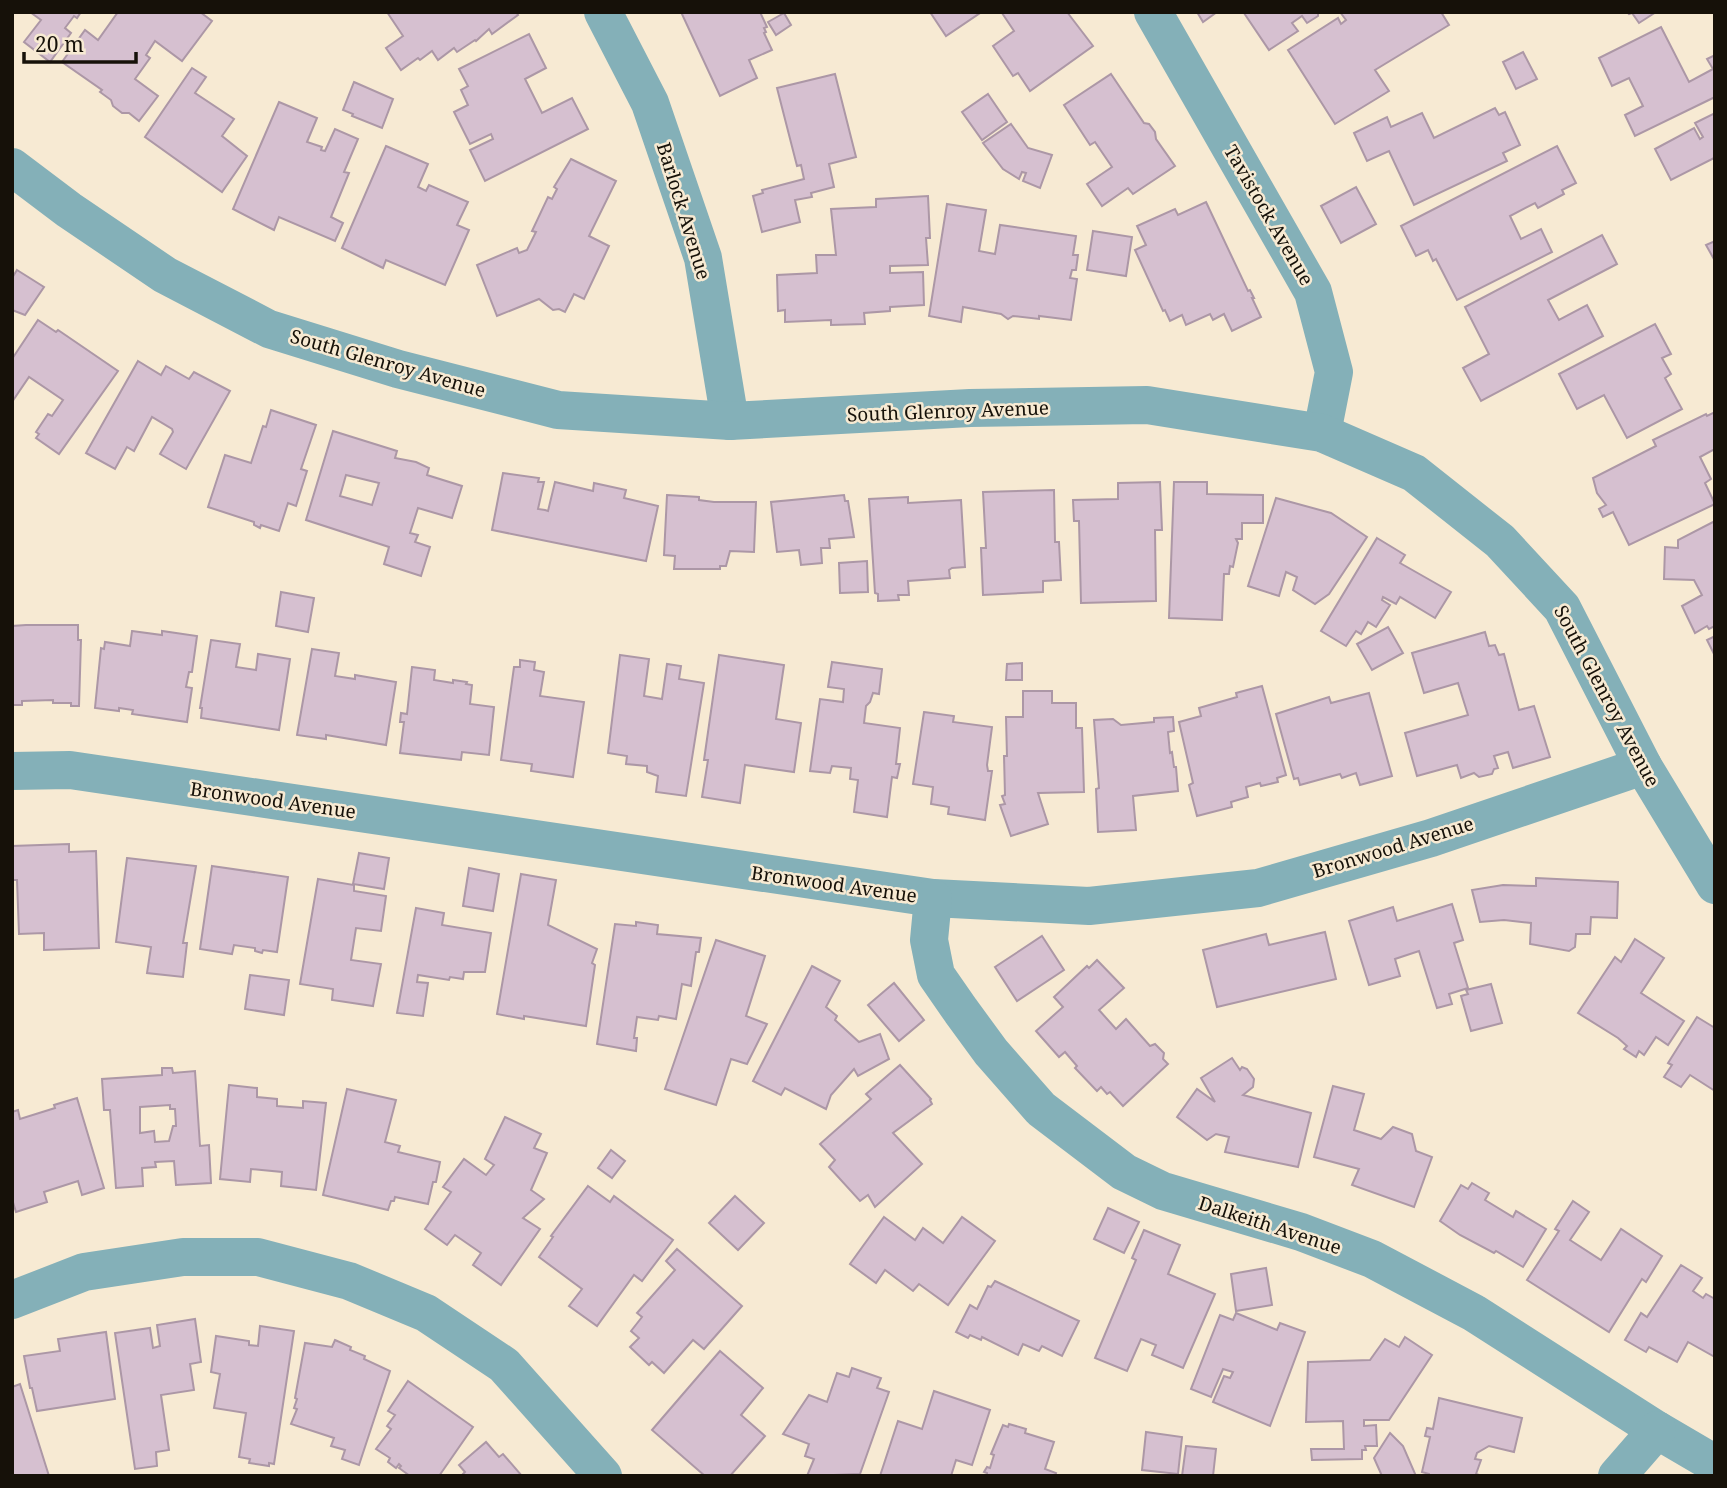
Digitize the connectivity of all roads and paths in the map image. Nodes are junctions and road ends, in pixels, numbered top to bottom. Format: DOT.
graph roads {
  1 [pos="603,12"];
  2 [pos="1153,12"];
  3 [pos="12,167"];
  4 [pos="730,421"];
  5 [pos="1322,433"];
  6 [pos="1643,766"];
  7 [pos="12,771"];
  8 [pos="1715,885"];
  9 [pos="933,898"];
  10 [pos="12,1300"];
  11 [pos="1657,1430"];
  12 [pos="1715,1464"];
  13 [pos="603,1476"];
  14 [pos="1617,1476"];
  1 -- 4 [label="street, Barlock Avenue"];
  2 -- 5 [label="street, Tavistock Avenue"];
  3 -- 4 [label="street, South Glenroy Avenue"];
  4 -- 5 [label="street, South Glenroy Avenue"];
  5 -- 6 [label="street, South Glenroy Avenue"];
  6 -- 8 [label="street, South Glenroy Avenue"];
  6 -- 9 [label="street, Bronwood Avenue"];
  7 -- 9 [label="street, Bronwood Avenue"];
  9 -- 11 [label="street, Dalkeith Avenue"];
  10 -- 13 [label="street"];
  11 -- 12 [label="street, Dalkeith Avenue"];
  11 -- 14 [label="street"];
}
